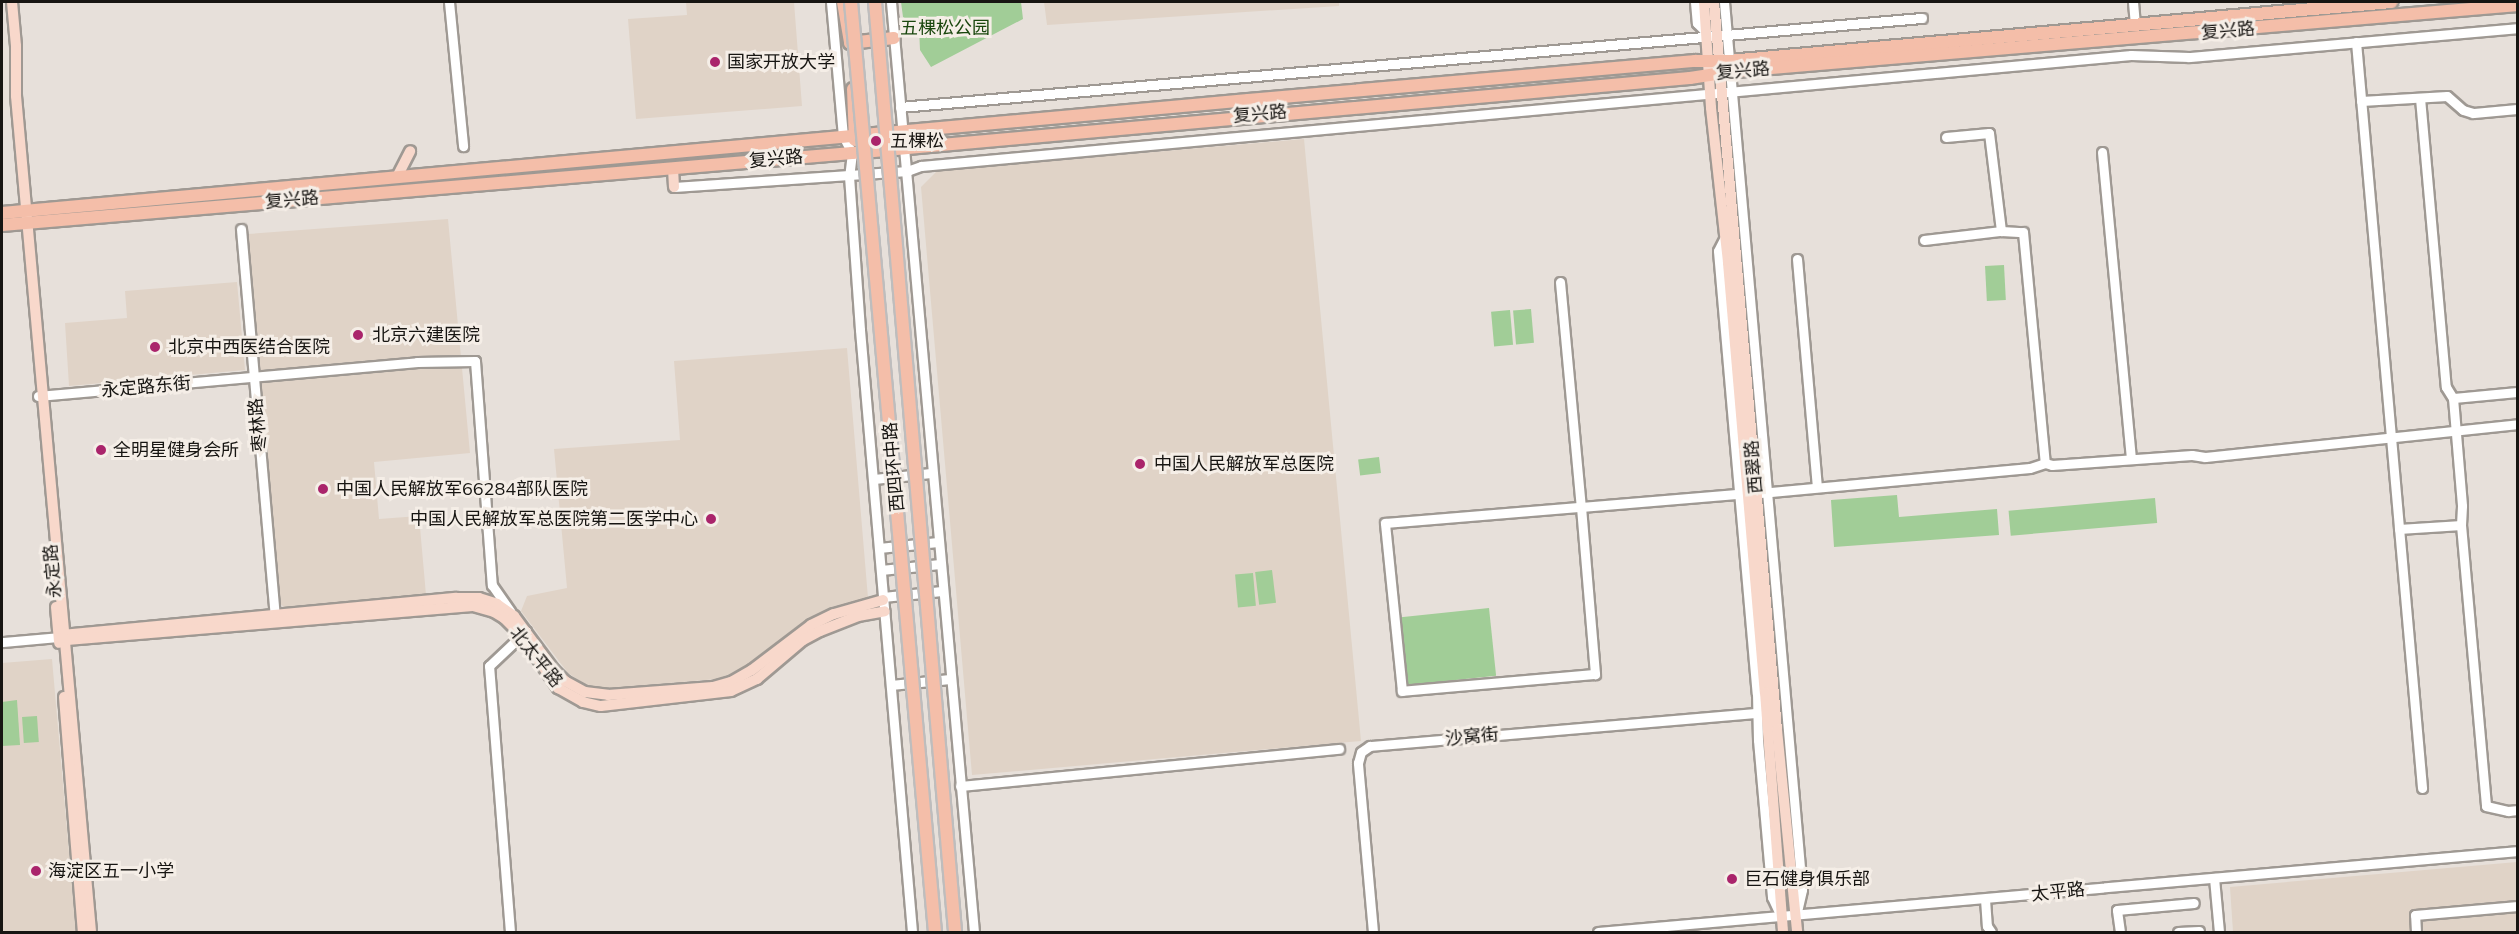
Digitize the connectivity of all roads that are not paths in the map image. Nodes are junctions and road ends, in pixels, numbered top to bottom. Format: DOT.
graph roads {
  1 [pos="12,2"];
  2 [pos="449,2"];
  3 [pos="831,2"];
  4 [pos="843,2"];
  5 [pos="851,2"];
  6 [pos="875,2"];
  7 [pos="891,2"];
  8 [pos="1695,2"];
  9 [pos="1704,2"];
  10 [pos="1714,2"];
  11 [pos="1724,2"];
  12 [pos="2133,2"];
  13 [pos="2391,2"];
  14 [pos="2517,5"];
  15 [pos="1922,18"];
  16 [pos="2135,24"];
  17 [pos="2517,28"];
  18 [pos="1715,36"];
  19 [pos="894,39"];
  20 [pos="2356,42"];
  21 [pos="850,43"];
  22 [pos="1720,67"];
  23 [pos="1721,92"];
  24 [pos="2420,98"];
  25 [pos="2361,101"];
  26 [pos="900,107"];
  27 [pos="2517,109"];
  28 [pos="903,130"];
  29 [pos="849,136"];
  30 [pos="1946,137"];
  31 [pos="463,146"];
  32 [pos="904,148"];
  33 [pos="410,151"];
  34 [pos="2102,152"];
  35 [pos="852,153"];
  36 [pos="673,168"];
  37 [pos="907,171"];
  38 [pos="849,176"];
  39 [pos="397,177"];
  40 [pos="674,187"];
  41 [pos="2,213"];
  42 [pos="26,219"];
  43 [pos="2,225"];
  44 [pos="241,229"];
  45 [pos="2001,231"];
  46 [pos="1924,240"];
  47 [pos="1797,259"];
  48 [pos="1560,282"];
  49 [pos="254,378"];
  50 [pos="2517,392"];
  51 [pos="41,396"];
  52 [pos="2453,398"];
  53 [pos="2517,424"];
  54 [pos="2456,430"];
  55 [pos="2391,437"];
  56 [pos="2131,458"];
  57 [pos="2045,463"];
  58 [pos="931,473"];
  59 [pos="874,479"];
  60 [pos="1817,487"];
  61 [pos="1752,493"];
  62 [pos="1581,507"];
  63 [pos="2461,525"];
  64 [pos="2399,529"];
  65 [pos="938,542"];
  66 [pos="879,548"];
  67 [pos="940,564"];
  68 [pos="881,570"];
  69 [pos="942,591"];
  70 [pos="884,603"];
  71 [pos="514,616"];
  72 [pos="275,618"];
  73 [pos="524,633"];
  74 [pos="64,637"];
  75 [pos="2,642"];
  76 [pos="950,679"];
  77 [pos="891,685"];
  78 [pos="1761,712"];
  79 [pos="1339,749"];
  80 [pos="960,786"];
  81 [pos="2422,788"];
  82 [pos="2517,810"];
  83 [pos="2517,851"];
  84 [pos="2214,878"];
  85 [pos="1986,899"];
  86 [pos="2194,903"];
  87 [pos="2517,906"];
  88 [pos="1795,917"];
  89 [pos="1782,918"];
  90 [pos="1986,930"];
  91 [pos="2199,931"];
  92 [pos="83,933"];
  93 [pos="91,933"];
  94 [pos="510,933"];
  95 [pos="912,933"];
  96 [pos="934,933"];
  97 [pos="954,933"];
  98 [pos="974,933"];
  99 [pos="1373,933"];
  100 [pos="1598,933"];
  101 [pos="1783,933"];
  102 [pos="1797,933"];
  103 [pos="2120,933"];
  104 [pos="2178,933"];
  105 [pos="2219,933"];
  106 [pos="2416,933"];
  1 -- 42 [label="main road, 永定路"];
  2 -- 31 [label="street"];
  3 -- 29 [label="street"];
  4 -- 21 [label="highway"];
  5 -- 96 [label="highway, 西四环中路, bridge"];
  6 -- 97 [label="highway, 西四环中路, bridge"];
  7 -- 19 [label="street"];
  8 -- 18 [label="street"];
  9 -- 18 [label="main road, 西翠路"];
  10 -- 18 [label="main road, 西翠路"];
  11 -- 18 [label="street"];
  12 -- 16 [label="street"];
  13 -- 16 [label="highway, 复兴路"];
  14 -- 22 [label="highway, 复兴路"];
  15 -- 18 [label="street, 复兴路"];
  16 -- 22 [label="highway, 复兴路"];
  17 -- 20 [label="street, 复兴路"];
  18 -- 22 [label="main road, 西翠路"];
  18 -- 26 [label="street, 复兴路"];
  19 -- 21 [label="highway"];
  19 -- 26 [label="street"];
  20 -- 23 [label="street, 复兴路"];
  20 -- 25 [label="street"];
  21 -- 29 [label="highway"];
  22 -- 23 [label="main road, 西翠路"];
  22 -- 23 [label="street"];
  22 -- 28 [label="highway, 复兴路"];
  22 -- 32 [label="highway, 复兴路"];
  23 -- 37 [label="street, 复兴路"];
  23 -- 61 [label="main road, 西翠路"];
  23 -- 61 [label="main road, 西翠路"];
  24 -- 25 [label="street"];
  24 -- 27 [label="street"];
  24 -- 52 [label="street"];
  25 -- 55 [label="street"];
  26 -- 28 [label="street"];
  28 -- 29 [label="highway, 复兴路"];
  28 -- 32 [label="street"];
  29 -- 35 [label="highway"];
  29 -- 39 [label="highway, 复兴路"];
  30 -- 45 [label="street"];
  32 -- 35 [label="highway, 复兴路"];
  32 -- 37 [label="street, 西四环中路"];
  33 -- 39 [label="main road"];
  34 -- 56 [label="street"];
  35 -- 36 [label="highway, 复兴路"];
  35 -- 38 [label="street, 西四环中路"];
  36 -- 40 [label="main road"];
  36 -- 42 [label="highway, 复兴路"];
  37 -- 38 [label="street, 复兴路"];
  37 -- 58 [label="street, 西四环中路"];
  38 -- 40 [label="street, 复兴路"];
  38 -- 59 [label="street, 西四环中路"];
  39 -- 42 [label="highway, 复兴路"];
  41 -- 42 [label="highway, 复兴路"];
  42 -- 43 [label="highway, 复兴路"];
  42 -- 51 [label="main road, 永定路"];
  44 -- 49 [label="street, 枣林路"];
  45 -- 46 [label="street"];
  45 -- 57 [label="street"];
  47 -- 60 [label="street"];
  48 -- 62 [label="street"];
  49 -- 51 [label="street, 永定路东街"];
  49 -- 71 [label="street, 永定路东街"];
  49 -- 72 [label="street, 枣林路"];
  50 -- 52 [label="street"];
  51 -- 74 [label="main road, 永定路"];
  52 -- 54 [label="street"];
  53 -- 54 [label="street"];
  54 -- 55 [label="street"];
  54 -- 63 [label="street"];
  55 -- 56 [label="street"];
  55 -- 64 [label="street"];
  56 -- 57 [label="street"];
  57 -- 60 [label="street"];
  58 -- 59 [label="street"];
  58 -- 65 [label="street, 西四环中路"];
  59 -- 66 [label="street, 西四环中路"];
  60 -- 61 [label="street"];
  61 -- 62 [label="street"];
  61 -- 78 [label="main road, 西翠路"];
  61 -- 88 [label="main road, 西翠路"];
  62 -- 62 [label="street"];
  63 -- 64 [label="street"];
  63 -- 82 [label="street"];
  64 -- 81 [label="street"];
  65 -- 66 [label="street"];
  65 -- 67 [label="street, 西四环中路"];
  66 -- 68 [label="street, 西四环中路"];
  67 -- 68 [label="street"];
  67 -- 69 [label="street, 西四环中路"];
  68 -- 70 [label="street, 西四环中路"];
  69 -- 70 [label="street"];
  69 -- 76 [label="street, 西四环中路"];
  70 -- 73 [label="main road, 北太平路"];
  70 -- 77 [label="street, 西四环中路"];
  71 -- 72 [label="main road, 北太平路"];
  71 -- 73 [label="main road, 北太平路"];
  72 -- 73 [label="main road, 北太平路"];
  72 -- 74 [label="main road, 北太平路"];
  73 -- 94 [label="street"];
  74 -- 75 [label="street, 北太平路"];
  74 -- 92 [label="main road, 永定路"];
  74 -- 93 [label="main road, 永定路"];
  76 -- 77 [label="street"];
  76 -- 80 [label="street, 西四环中路"];
  77 -- 95 [label="street, 西四环中路"];
  78 -- 89 [label="main road, 西翠路"];
  78 -- 99 [label="street, 沙窝街"];
  79 -- 80 [label="street"];
  80 -- 98 [label="street, 西四环中路"];
  83 -- 84 [label="street, 太平路"];
  84 -- 85 [label="street, 太平路"];
  84 -- 105 [label="street"];
  85 -- 88 [label="street, 太平路"];
  85 -- 90 [label="street"];
  86 -- 103 [label="street"];
  87 -- 106 [label="street"];
  88 -- 89 [label="street, 太平路"];
  88 -- 102 [label="main road, 西翠路"];
  89 -- 100 [label="street, 太平路"];
  89 -- 101 [label="main road, 西翠路"];
  91 -- 104 [label="street"];
}
